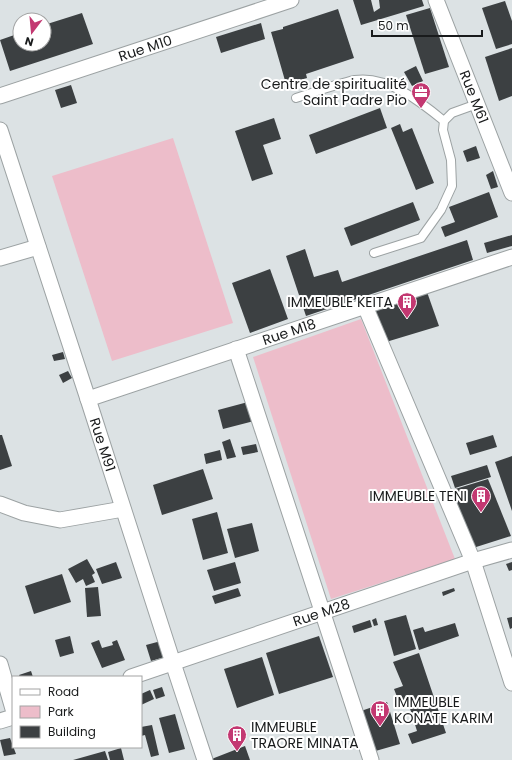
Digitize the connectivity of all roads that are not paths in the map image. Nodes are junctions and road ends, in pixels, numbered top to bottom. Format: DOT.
graph roads {
  1 [pos="291,0"];
  2 [pos="436,0"];
  3 [pos="0,96"];
  4 [pos="296,98"];
  5 [pos="477,104"];
  6 [pos="444,121"];
  7 [pos="0,130"];
  8 [pos="512,193"];
  9 [pos="38,247"];
  10 [pos="374,253"];
  11 [pos="512,257"];
  12 [pos="0,258"];
  13 [pos="365,306"];
  14 [pos="236,349"];
  15 [pos="88,399"];
  16 [pos="0,504"];
  17 [pos="123,508"];
  18 [pos="512,550"];
  19 [pos="473,560"];
  20 [pos="322,612"];
  21 [pos="173,663"];
  22 [pos="0,664"];
  23 [pos="134,676"];
  24 [pos="512,682"];
  25 [pos="12,706"];
  26 [pos="12,716"];
  27 [pos="0,721"];
  28 [pos="205,760"];
  29 [pos="370,760"];
  1 -- 3 [label="street, Rue M10"];
  2 -- 5 [label="street, Rue M61"];
  4 -- 6 [label="lane"];
  5 -- 6 [label="lane"];
  5 -- 8 [label="street, Rue M61"];
  6 -- 10 [label="lane"];
  7 -- 9 [label="street, Rue M91"];
  9 -- 12 [label="street"];
  9 -- 15 [label="street, Rue M91"];
  11 -- 13 [label="street, Rue M18"];
  13 -- 14 [label="street, Rue M18"];
  13 -- 19 [label="street"];
  14 -- 15 [label="street, Rue M18"];
  14 -- 20 [label="street"];
  15 -- 17 [label="street, Rue M91"];
  16 -- 17 [label="street"];
  17 -- 21 [label="street, Rue M91"];
  18 -- 19 [label="street, Rue M28"];
  19 -- 20 [label="street, Rue M28"];
  19 -- 24 [label="street"];
  20 -- 21 [label="street, Rue M28"];
  20 -- 29 [label="street"];
  21 -- 23 [label="street, Rue M28"];
  21 -- 28 [label="street, Rue M91"];
  22 -- 25 [label="street"];
  26 -- 27 [label="street"];
}
